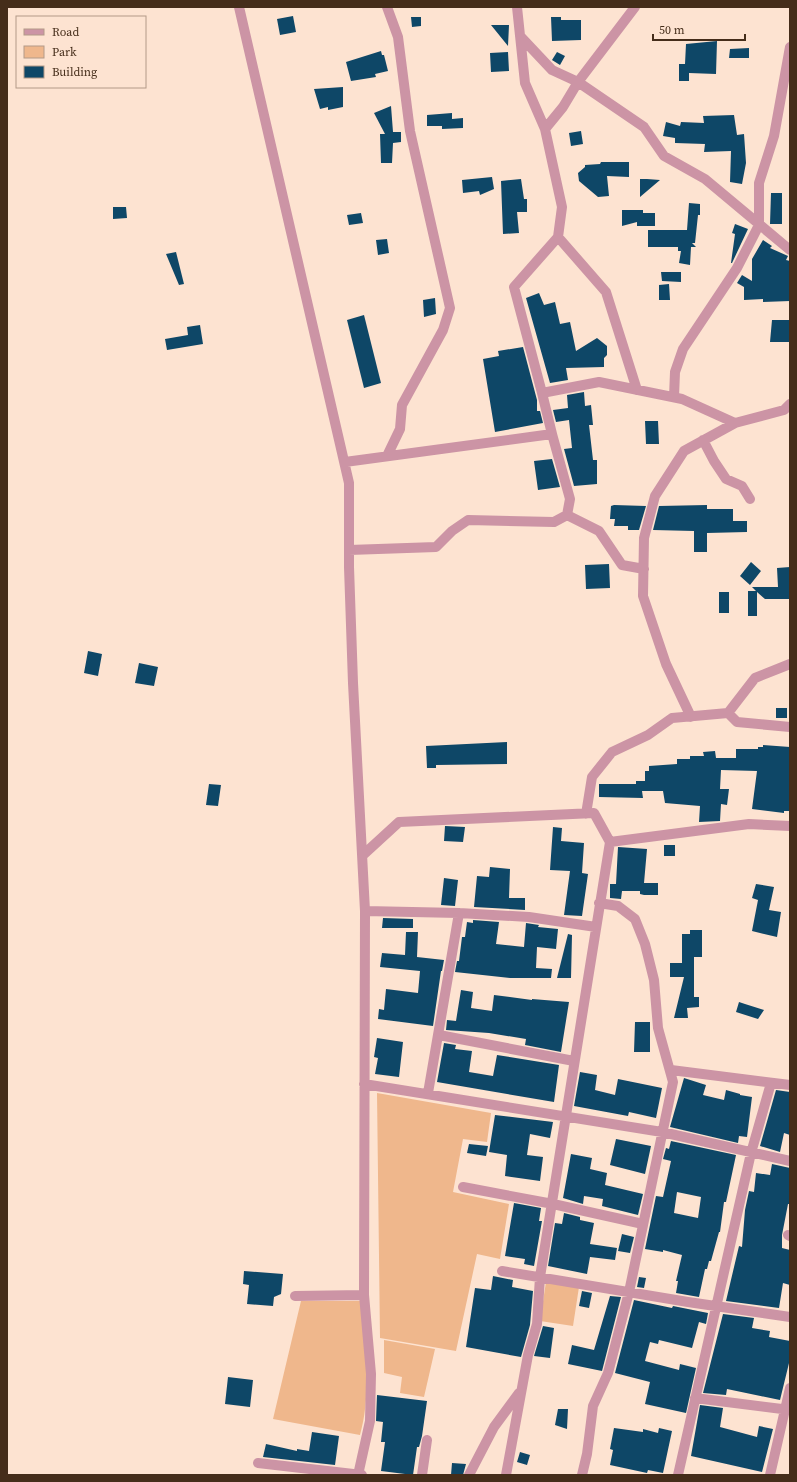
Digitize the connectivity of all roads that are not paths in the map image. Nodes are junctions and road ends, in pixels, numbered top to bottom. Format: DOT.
graph roads {
  1 [pos="239,7"];
  2 [pos="386,7"];
  3 [pos="517,7"];
  4 [pos="635,7"];
  5 [pos="520,36"];
  6 [pos="790,46"];
  7 [pos="578,82"];
  8 [pos="545,129"];
  9 [pos="759,225"];
  10 [pos="558,238"];
  11 [pos="790,250"];
  12 [pos="637,390"];
  13 [pos="542,393"];
  14 [pos="674,398"];
  15 [pos="788,409"];
  16 [pos="735,423"];
  17 [pos="552,434"];
  18 [pos="703,440"];
  19 [pos="386,456"];
  20 [pos="345,462"];
  21 [pos="750,499"];
  22 [pos="568,515"];
  23 [pos="349,550"];
  24 [pos="644,570"];
  25 [pos="790,664"];
  26 [pos="728,713"];
  27 [pos="692,717"];
  28 [pos="790,727"];
  29 [pos="586,814"];
  30 [pos="790,826"];
  31 [pos="610,842"];
  32 [pos="363,855"];
  33 [pos="599,903"];
  34 [pos="365,911"];
  35 [pos="459,913"];
  36 [pos="596,928"];
  37 [pos="438,1035"];
  38 [pos="574,1061"];
  39 [pos="671,1070"];
  40 [pos="771,1083"];
  41 [pos="364,1084"];
  42 [pos="790,1085"];
  43 [pos="428,1093"];
  44 [pos="566,1116"];
  45 [pos="662,1132"];
  46 [pos="751,1153"];
  47 [pos="790,1161"];
  48 [pos="463,1187"];
  49 [pos="553,1204"];
  50 [pos="643,1224"];
  51 [pos="502,1271"];
  52 [pos="540,1277"];
  53 [pos="629,1292"];
  54 [pos="364,1295"];
  55 [pos="295,1296"];
  56 [pos="716,1306"];
  57 [pos="790,1317"];
  58 [pos="790,1388"];
  59 [pos="521,1391"];
  60 [pos="695,1398"];
  61 [pos="788,1410"];
  62 [pos="427,1440"];
  63 [pos="258,1463"];
  64 [pos="358,1475"];
  65 [pos="362,1475"];
  66 [pos="422,1475"];
  67 [pos="469,1475"];
  68 [pos="506,1475"];
  69 [pos="582,1475"];
  70 [pos="678,1475"];
  71 [pos="770,1475"];
  1 -- 20 [label="street"];
  2 -- 19 [label="street"];
  3 -- 5 [label="street"];
  4 -- 7 [label="street"];
  5 -- 7 [label="street"];
  5 -- 8 [label="street"];
  6 -- 9 [label="street"];
  7 -- 8 [label="street"];
  7 -- 9 [label="street"];
  8 -- 10 [label="street"];
  9 -- 11 [label="street"];
  9 -- 14 [label="street"];
  10 -- 12 [label="street"];
  10 -- 13 [label="street"];
  12 -- 13 [label="street"];
  12 -- 14 [label="street"];
  13 -- 17 [label="street"];
  14 -- 16 [label="street"];
  15 -- 16 [label="street"];
  16 -- 18 [label="street"];
  17 -- 19 [label="street"];
  17 -- 22 [label="street"];
  18 -- 21 [label="street"];
  18 -- 24 [label="street"];
  19 -- 20 [label="street"];
  20 -- 23 [label="street"];
  22 -- 23 [label="street"];
  22 -- 24 [label="street"];
  23 -- 32 [label="street"];
  24 -- 27 [label="street"];
  25 -- 26 [label="street"];
  26 -- 27 [label="street"];
  26 -- 28 [label="street"];
  27 -- 29 [label="street"];
  29 -- 31 [label="street"];
  29 -- 32 [label="street"];
  30 -- 31 [label="street"];
  31 -- 33 [label="street"];
  32 -- 34 [label="street"];
  33 -- 36 [label="street"];
  33 -- 39 [label="street"];
  34 -- 35 [label="street"];
  34 -- 41 [label="street"];
  35 -- 36 [label="street"];
  35 -- 37 [label="street"];
  36 -- 38 [label="street"];
  37 -- 38 [label="street"];
  37 -- 43 [label="street"];
  38 -- 44 [label="street"];
  39 -- 40 [label="street"];
  39 -- 45 [label="street"];
  40 -- 42 [label="street"];
  40 -- 46 [label="street"];
  41 -- 43 [label="street"];
  41 -- 54 [label="street"];
  43 -- 44 [label="street"];
  44 -- 45 [label="street"];
  44 -- 49 [label="street"];
  45 -- 46 [label="street"];
  45 -- 50 [label="street"];
  46 -- 47 [label="street"];
  46 -- 56 [label="street"];
  48 -- 49 [label="street"];
  49 -- 50 [label="street"];
  49 -- 52 [label="street"];
  50 -- 53 [label="street"];
  51 -- 52 [label="street"];
  52 -- 53 [label="street"];
  52 -- 59 [label="street"];
  53 -- 56 [label="street"];
  53 -- 69 [label="street"];
  54 -- 55 [label="street"];
  54 -- 64 [label="street"];
  56 -- 57 [label="street"];
  56 -- 60 [label="street"];
  58 -- 61 [label="street"];
  59 -- 67 [label="street"];
  59 -- 68 [label="street"];
  60 -- 61 [label="street"];
  60 -- 70 [label="street"];
  61 -- 71 [label="street"];
  62 -- 66 [label="street"];
  63 -- 64 [label="street"];
  64 -- 65 [label="street"];
}
